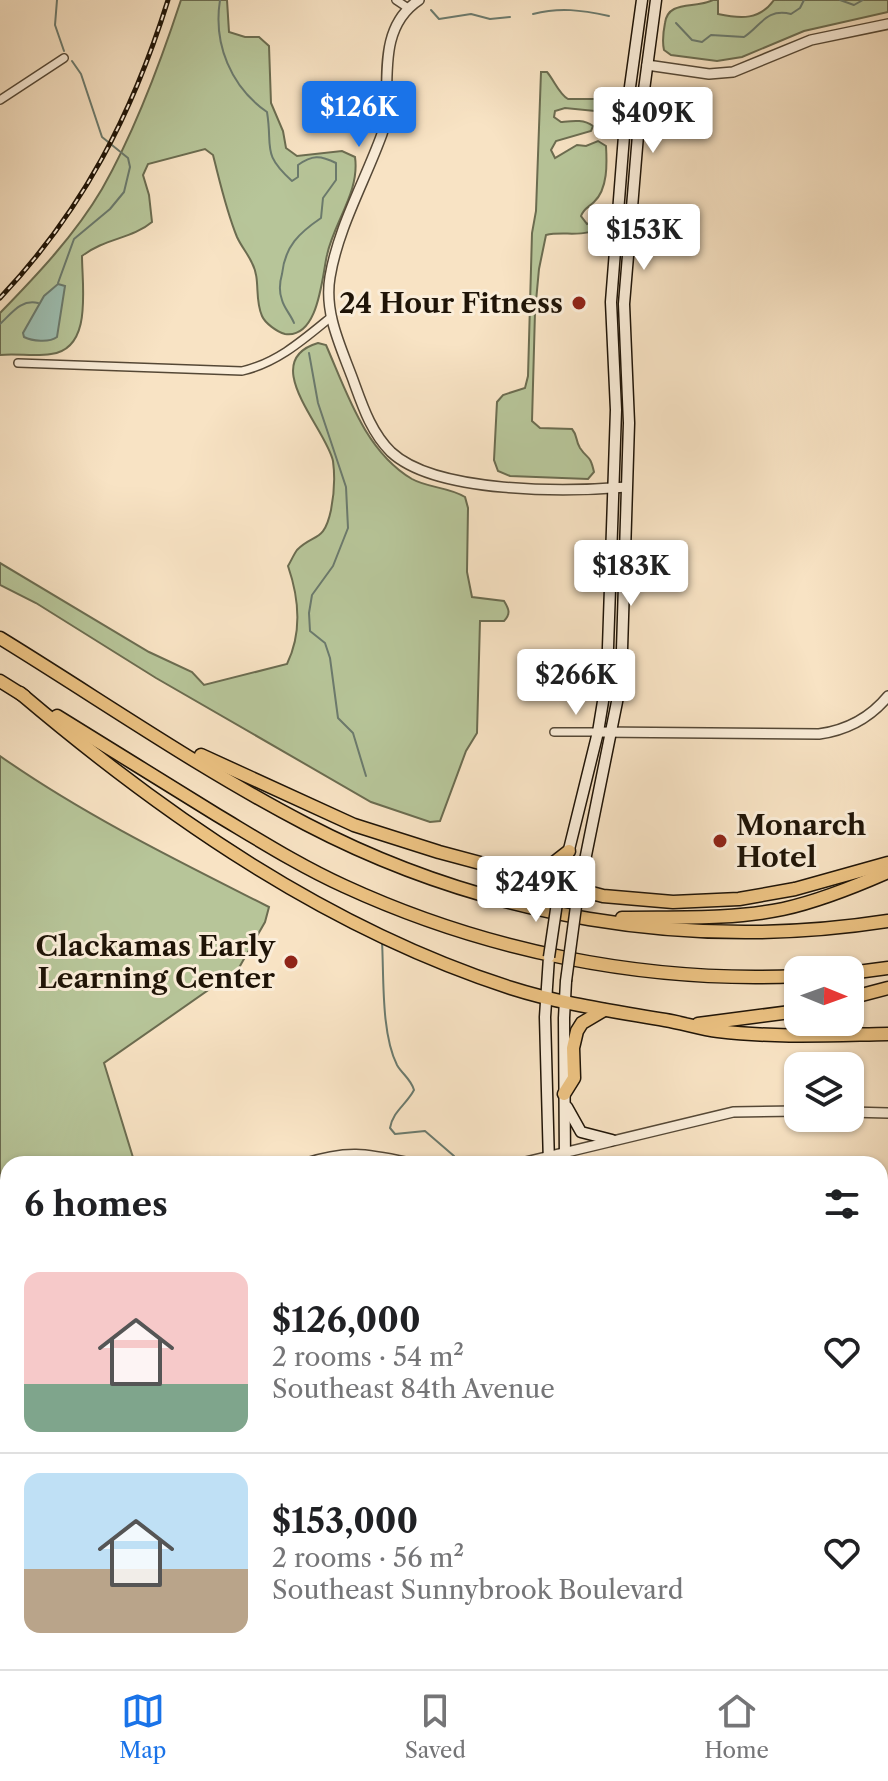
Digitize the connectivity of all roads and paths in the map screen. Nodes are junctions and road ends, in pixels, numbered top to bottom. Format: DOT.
graph roads {
  1 [pos="396,0"];
  2 [pos="419,0"];
  3 [pos="642,0"];
  4 [pos="656,0"];
  5 [pos="408,8"];
  6 [pos="888,24"];
  7 [pos="64,58"];
  8 [pos="647,65"];
  9 [pos="0,100"];
  10 [pos="331,317"];
  11 [pos="18,363"];
  12 [pos="627,487"];
  13 [pos="613,488"];
  14 [pos="610,612"];
  15 [pos="0,638"];
  16 [pos="623,641"];
  17 [pos="0,681"];
  18 [pos="20,693"];
  19 [pos="888,696"];
  20 [pos="152,732"];
  21 [pos="554,732"];
  22 [pos="598,732"];
  23 [pos="612,733"];
  24 [pos="569,851"];
  25 [pos="888,863"];
  26 [pos="888,872"];
  27 [pos="524,877"];
  28 [pos="559,891"];
  29 [pos="578,895"];
  30 [pos="583,919"];
  31 [pos="888,921"];
  32 [pos="888,968"];
  33 [pos="864,971"];
  34 [pos="784,976"];
  35 [pos="888,988"];
  36 [pos="864,994"];
  37 [pos="546,998"];
  38 [pos="565,1002"];
  39 [pos="604,1010"];
  40 [pos="784,1013"];
  41 [pos="695,1025"];
  42 [pos="888,1034"];
  43 [pos="564,1098"];
  44 [pos="784,1111"];
  45 [pos="864,1112"];
  46 [pos="888,1113"];
  47 [pos="612,1140"];
  48 [pos="565,1151"];
  49 [pos="331,1156"];
  50 [pos="386,1156"];
  51 [pos="549,1156"];
  52 [pos="556,1156"];
  53 [pos="565,1156"];
  1 -- 5 [label="street"];
  2 -- 5 [label="street"];
  3 -- 13 [label="main road"];
  4 -- 8 [label="main road"];
  5 -- 10 [label="street"];
  6 -- 8 [label="street"];
  7 -- 9 [label="street"];
  8 -- 12 [label="main road"];
  10 -- 11 [label="street"];
  10 -- 13 [label="street"];
  12 -- 13 [label="street"];
  12 -- 16 [label="main road"];
  13 -- 14 [label="main road"];
  14 -- 16 [label="main road"];
  14 -- 22 [label="main road"];
  15 -- 20 [label="highway"];
  16 -- 23 [label="main road"];
  17 -- 18 [label="highway"];
  18 -- 34 [label="highway"];
  18 -- 37 [label="highway"];
  19 -- 23 [label="street"];
  20 -- 27 [label="highway"];
  20 -- 30 [label="highway"];
  21 -- 22 [label="street"];
  22 -- 23 [label="street"];
  22 -- 24 [label="main road"];
  23 -- 29 [label="main road"];
  24 -- 27 [label="highway"];
  24 -- 28 [label="main road"];
  25 -- 29 [label="highway"];
  26 -- 30 [label="highway"];
  27 -- 28 [label="highway"];
  28 -- 29 [label="highway"];
  28 -- 37 [label="main road, bridge"];
  29 -- 38 [label="main road, bridge"];
  30 -- 31 [label="highway"];
  32 -- 33 [label="highway"];
  35 -- 36 [label="highway"];
  37 -- 38 [label="highway"];
  37 -- 51 [label="main road"];
  38 -- 39 [label="highway"];
  38 -- 43 [label="main road"];
  39 -- 41 [label="highway"];
  39 -- 43 [label="highway"];
  40 -- 41 [label="highway"];
  41 -- 42 [label="highway"];
  43 -- 47 [label="main road"];
  43 -- 48 [label="main road"];
  44 -- 47 [label="street"];
  45 -- 46 [label="street"];
  47 -- 48 [label="street"];
  48 -- 52 [label="street"];
  48 -- 53 [label="main road"];
  49 -- 50 [label="street"];
}
